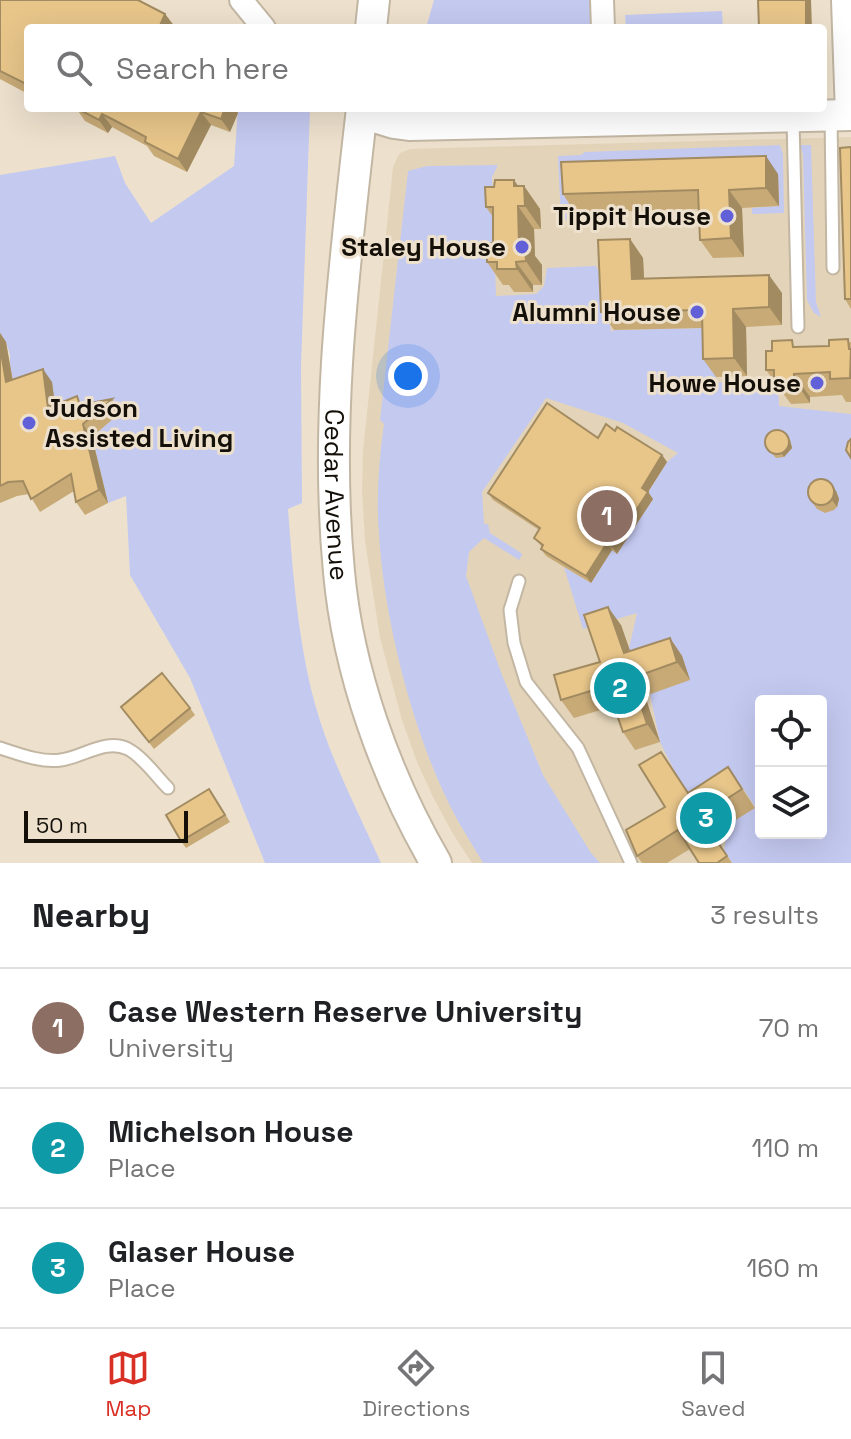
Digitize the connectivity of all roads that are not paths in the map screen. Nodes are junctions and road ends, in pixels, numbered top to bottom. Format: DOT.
graph roads {
  1 [pos="374,0"];
  2 [pos="602,0"];
  3 [pos="843,0"];
  4 [pos="247,2"];
  5 [pos="261,24"];
  6 [pos="371,24"];
  7 [pos="603,24"];
  8 [pos="358,112"];
  9 [pos="364,112"];
  10 [pos="606,114"];
  11 [pos="843,115"];
  12 [pos="793,116"];
  13 [pos="833,268"];
  14 [pos="798,327"];
  15 [pos="519,581"];
  16 [pos="0,748"];
  17 [pos="168,788"];
  18 [pos="436,863"];
  19 [pos="631,863"];
  1 -- 6 [label="main road"];
  2 -- 7 [label="street"];
  3 -- 11 [label="street"];
  4 -- 5 [label="street"];
  8 -- 18 [label="main road, Cedar Avenue"];
  9 -- 10 [label="main road"];
  10 -- 12 [label="main road"];
  11 -- 12 [label="main road"];
  11 -- 13 [label="lane"];
  12 -- 14 [label="lane"];
  15 -- 19 [label="lane"];
  16 -- 17 [label="lane"];
}
